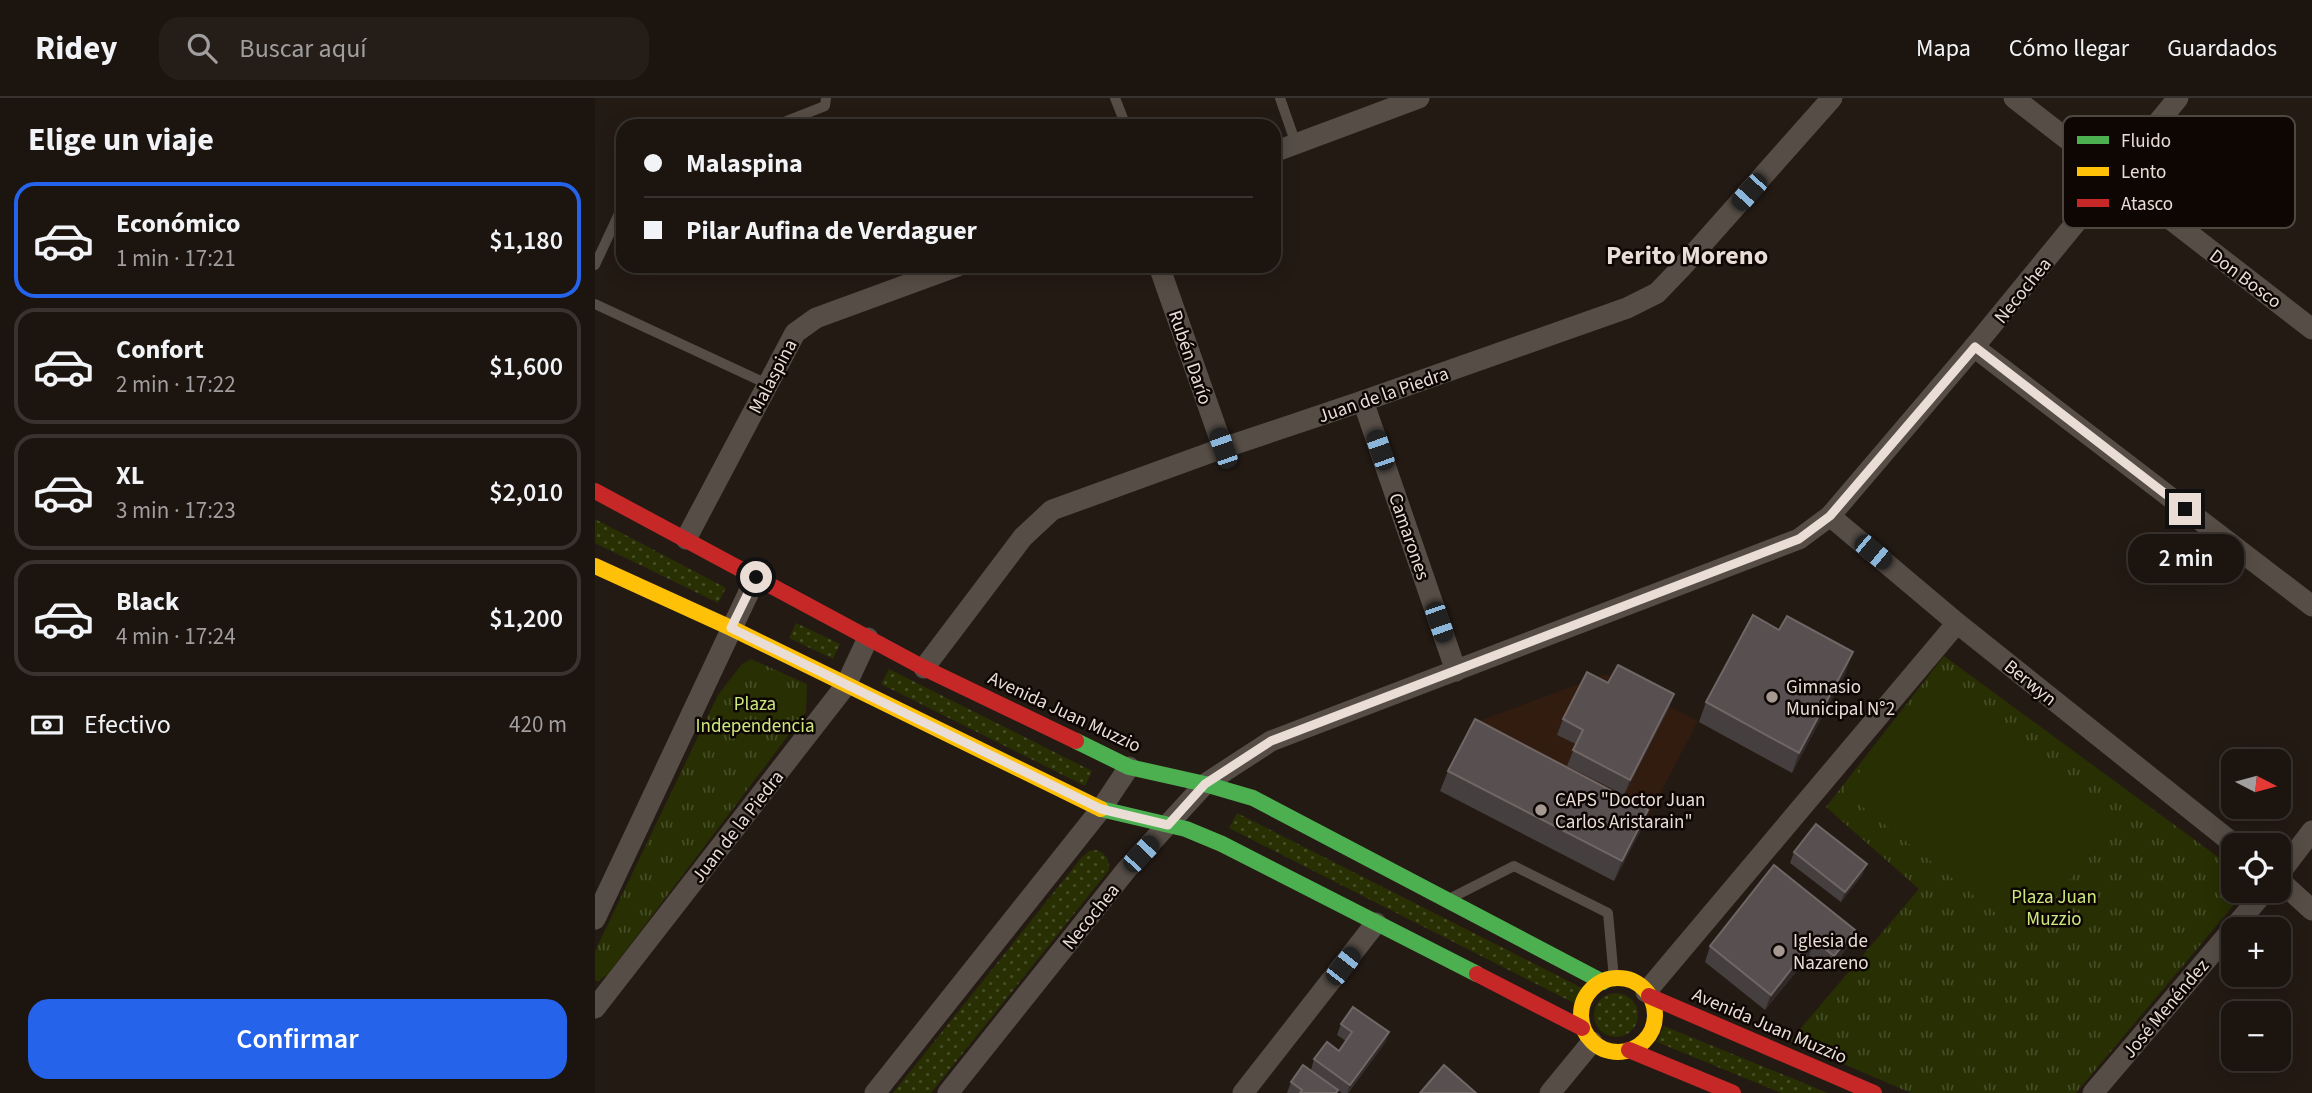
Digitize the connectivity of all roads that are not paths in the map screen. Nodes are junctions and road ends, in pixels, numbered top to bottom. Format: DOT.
graph roads {
  1 [pos="826,98"];
  2 [pos="1115,98"];
  3 [pos="1280,98"];
  4 [pos="1419,98"];
  5 [pos="1832,98"];
  6 [pos="2014,98"];
  7 [pos="2178,98"];
  8 [pos="2163,116"];
  9 [pos="792,119"];
  10 [pos="1123,119"];
  11 [pos="2063,137"];
  12 [pos="1296,144"];
  13 [pos="1281,149"];
  14 [pos="616,220"];
  15 [pos="2072,228"];
  16 [pos="2180,228"];
  17 [pos="595,265"];
  18 [pos="939,273"];
  19 [pos="1161,273"];
  20 [pos="595,304"];
  21 [pos="2312,329"];
  22 [pos="1975,347"];
  23 [pos="767,384"];
  24 [pos="1363,401"];
  25 [pos="1223,448"];
  26 [pos="595,491"];
  27 [pos="1830,516"];
  28 [pos="686,538"];
  29 [pos="595,566"];
  30 [pos="756,577"];
  31 [pos="2312,606"];
  32 [pos="1957,623"];
  33 [pos="731,628"];
  34 [pos="868,638"];
  35 [pos="923,668"];
  36 [pos="1456,671"];
  37 [pos="846,685"];
  38 [pos="1129,767"];
  39 [pos="1205,784"];
  40 [pos="1101,809"];
  41 [pos="1168,825"];
  42 [pos="2312,831"];
  43 [pos="2221,834"];
  44 [pos="2291,858"];
  45 [pos="2291,891"];
  46 [pos="1447,900"];
  47 [pos="2255,903"];
  48 [pos="2312,910"];
  49 [pos="595,919"];
  50 [pos="1376,923"];
  51 [pos="1608,980"];
  52 [pos="1648,994"];
  53 [pos="595,1008"];
  54 [pos="1587,1035"];
  55 [pos="1629,1050"];
  56 [pos="875,1093"];
  57 [pos="948,1093"];
  58 [pos="1243,1093"];
  59 [pos="1550,1093"];
  60 [pos="1733,1093"];
  61 [pos="1874,1093"];
  62 [pos="2093,1093"];
  1 -- 9 [label="lane"];
  2 -- 10 [label="lane"];
  3 -- 12 [label="lane"];
  4 -- 12 [label="street"];
  5 -- 24 [label="street, Juan de la Piedra"];
  6 -- 11 [label="street, Don Bosco"];
  7 -- 8 [label="street, Necochea"];
  12 -- 13 [label="street"];
  14 -- 17 [label="lane"];
  15 -- 22 [label="street, Necochea"];
  16 -- 21 [label="street, Don Bosco"];
  18 -- 23 [label="street, Malaspina"];
  19 -- 25 [label="street, Rubén Darío"];
  20 -- 23 [label="lane"];
  22 -- 27 [label="street, Necochea"];
  22 -- 31 [label="street"];
  23 -- 28 [label="street, Malaspina"];
  24 -- 25 [label="street, Juan de la Piedra"];
  24 -- 36 [label="street, Camarones"];
  25 -- 35 [label="street, Juan de la Piedra"];
  26 -- 28 [label="main road, Avenida Juan Muzzio"];
  27 -- 32 [label="street, Berwyn"];
  27 -- 36 [label="street, Necochea"];
  28 -- 30 [label="main road, Avenida Juan Muzzio"];
  29 -- 33 [label="main road"];
  30 -- 33 [label="street"];
  30 -- 34 [label="main road, Avenida Juan Muzzio"];
  32 -- 43 [label="street, Berwyn"];
  32 -- 52 [label="street"];
  33 -- 37 [label="main road"];
  33 -- 49 [label="street"];
  34 -- 35 [label="main road, Avenida Juan Muzzio"];
  34 -- 37 [label="street, Juan de la Piedra"];
  35 -- 38 [label="main road, Avenida Juan Muzzio"];
  36 -- 39 [label="street, Necochea"];
  37 -- 40 [label="main road"];
  37 -- 53 [label="street, Juan de la Piedra"];
  38 -- 39 [label="main road, Avenida Juan Muzzio"];
  38 -- 40 [label="street"];
  39 -- 41 [label="street, Necochea"];
  39 -- 46 [label="main road, Avenida Juan Muzzio"];
  40 -- 41 [label="main road"];
  40 -- 56 [label="street"];
  41 -- 50 [label="main road"];
  41 -- 57 [label="street, Necochea"];
  42 -- 44 [label="street"];
  45 -- 48 [label="street"];
  46 -- 51 [label="main road, Avenida Juan Muzzio"];
  46 -- 51 [label="lane"];
  47 -- 62 [label="street, José Menéndez"];
  50 -- 54 [label="main road"];
  50 -- 58 [label="street"];
  51 -- 52 [label="main road"];
  51 -- 54 [label="main road"];
  52 -- 55 [label="main road"];
  52 -- 61 [label="main road, Avenida Juan Muzzio"];
  54 -- 55 [label="main road"];
  54 -- 59 [label="street"];
  55 -- 60 [label="main road"];
}
